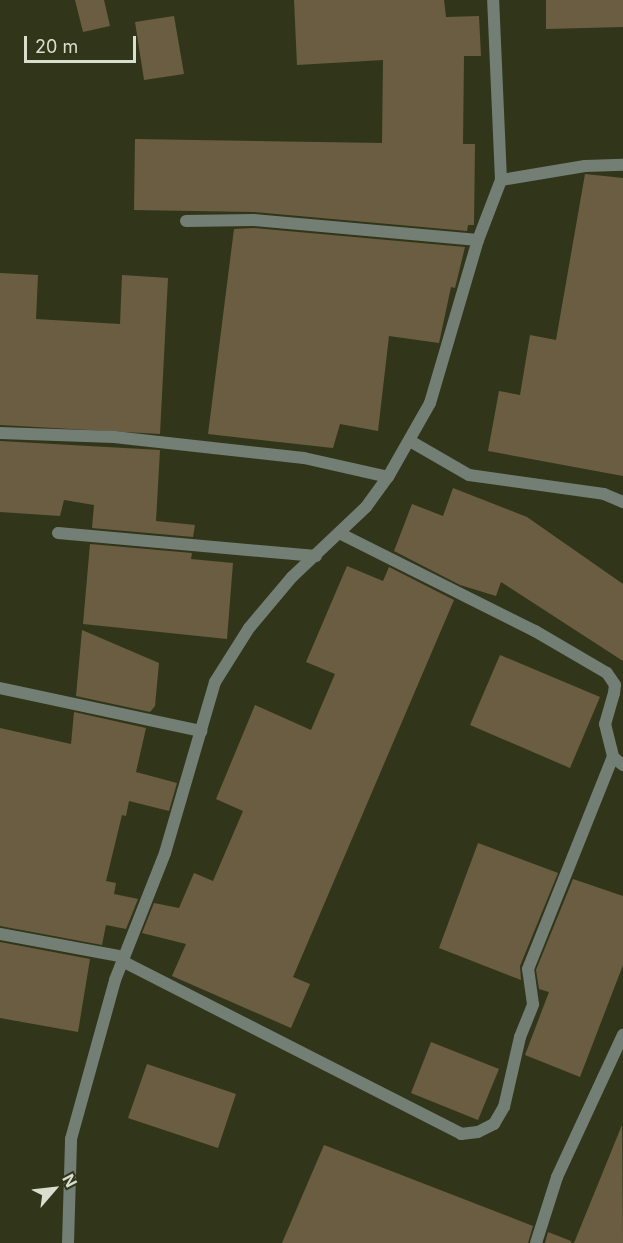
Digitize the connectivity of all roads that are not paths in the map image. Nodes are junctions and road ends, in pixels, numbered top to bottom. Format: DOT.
graph roads {
  1 [pos="494,0"];
  2 [pos="623,165"];
  3 [pos="501,180"];
  4 [pos="186,221"];
  5 [pos="478,240"];
  6 [pos="0,433"];
  7 [pos="410,441"];
  8 [pos="388,477"];
  9 [pos="623,502"];
  10 [pos="58,533"];
  11 [pos="341,534"];
  12 [pos="316,556"];
  13 [pos="0,688"];
  14 [pos="201,731"];
  15 [pos="613,757"];
  16 [pos="623,765"];
  17 [pos="0,934"];
  18 [pos="123,959"];
  19 [pos="623,1035"];
  20 [pos="68,1243"];
  21 [pos="536,1243"];
  1 -- 3 [label="street"];
  2 -- 3 [label="street"];
  3 -- 5 [label="street"];
  4 -- 5 [label="street"];
  5 -- 7 [label="street"];
  6 -- 8 [label="street"];
  7 -- 8 [label="street"];
  7 -- 9 [label="street"];
  8 -- 11 [label="street"];
  10 -- 12 [label="street"];
  11 -- 12 [label="street"];
  11 -- 15 [label="street"];
  12 -- 14 [label="street"];
  13 -- 14 [label="street"];
  14 -- 18 [label="street"];
  15 -- 16 [label="street"];
  15 -- 18 [label="street"];
  17 -- 18 [label="street"];
  18 -- 20 [label="street"];
  19 -- 21 [label="street"];
}
